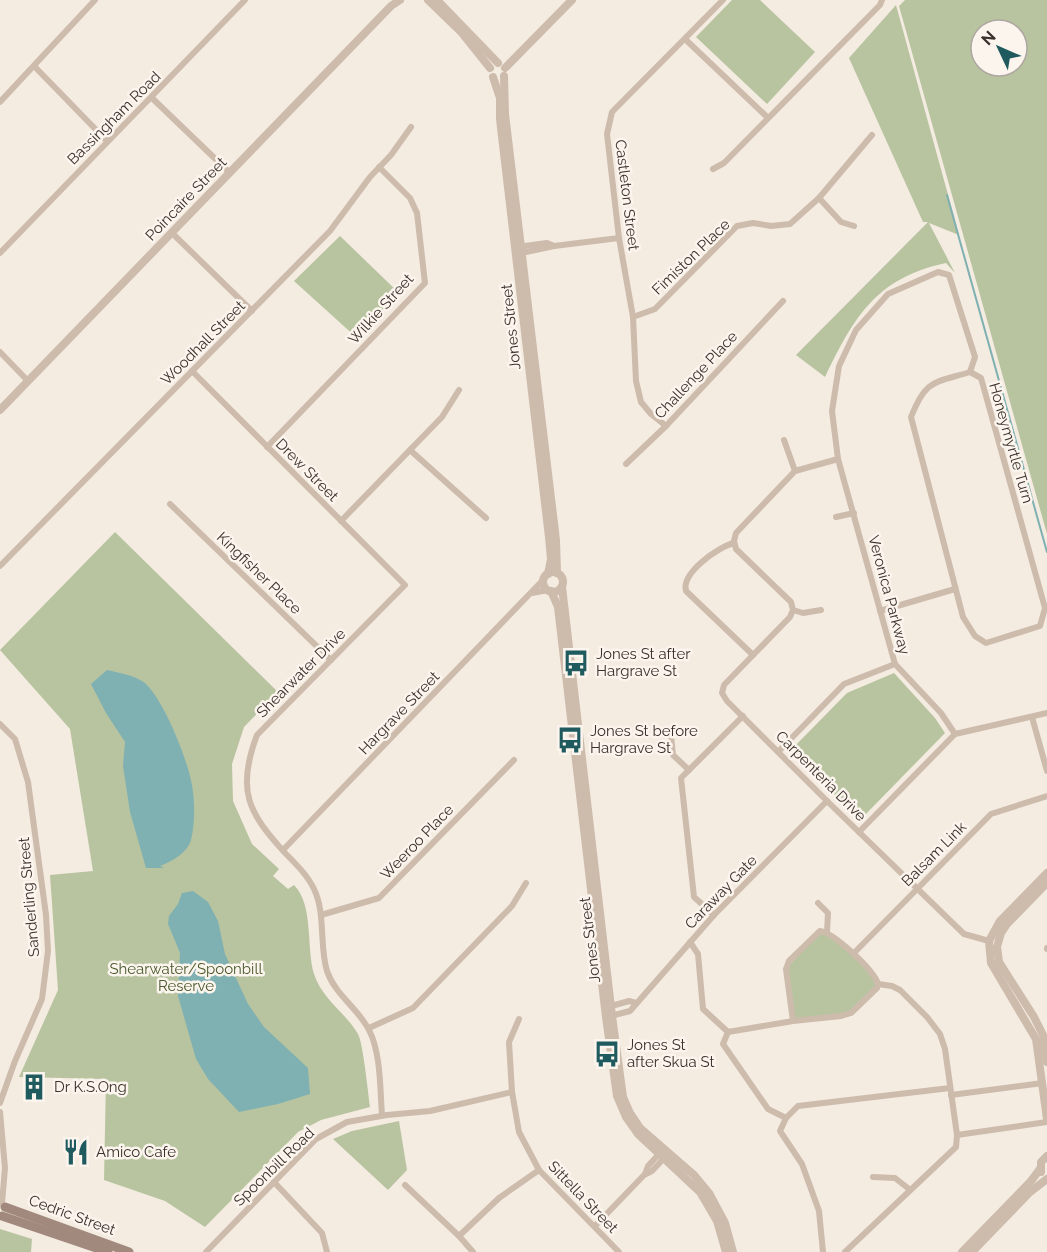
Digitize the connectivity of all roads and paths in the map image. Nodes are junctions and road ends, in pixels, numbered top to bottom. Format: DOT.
graph roads {
  1 [pos="245,0"];
  2 [pos="400,0"];
  3 [pos="428,0"];
  4 [pos="437,0"];
  5 [pos="572,0"];
  6 [pos="723,0"];
  7 [pos="882,0"];
  8 [pos="93,1"];
  9 [pos="392,3"];
  10 [pos="685,39"];
  11 [pos="35,67"];
  12 [pos="490,68"];
  13 [pos="503,69"];
  14 [pos="493,77"];
  15 [pos="152,98"];
  16 [pos="0,102"];
  17 [pos="767,117"];
  18 [pos="411,127"];
  19 [pos="872,135"];
  20 [pos="107,141"];
  21 [pos="379,167"];
  22 [pos="713,169"];
  23 [pos="230,173"];
  24 [pos="819,198"];
  25 [pos="854,226"];
  26 [pos="172,233"];
  27 [pos="619,238"];
  28 [pos="519,250"];
  29 [pos="0,253"];
  30 [pos="783,301"];
  31 [pos="252,311"];
  32 [pos="633,317"];
  33 [pos="0,352"];
  34 [pos="192,371"];
  35 [pos="970,372"];
  36 [pos="28,381"];
  37 [pos="459,390"];
  38 [pos="0,410"];
  39 [pos="666,426"];
  40 [pos="784,440"];
  41 [pos="267,447"];
  42 [pos="410,450"];
  43 [pos="838,459"];
  44 [pos="626,464"];
  45 [pos="795,471"];
  46 [pos="170,504"];
  47 [pos="854,513"];
  48 [pos="836,517"];
  49 [pos="486,518"];
  50 [pos="341,521"];
  51 [pos="734,543"];
  52 [pos="0,566"];
  53 [pos="550,575"];
  54 [pos="405,585"];
  55 [pos="562,587"];
  56 [pos="955,589"];
  57 [pos="549,591"];
  58 [pos="532,593"];
  59 [pos="793,610"];
  60 [pos="821,610"];
  61 [pos="880,611"];
  62 [pos="753,655"];
  63 [pos="331,660"];
  64 [pos="895,664"];
  65 [pos="1047,713"];
  66 [pos="743,716"];
  67 [pos="1032,717"];
  68 [pos="0,724"];
  69 [pos="955,734"];
  70 [pos="671,736"];
  71 [pos="779,751"];
  72 [pos="514,760"];
  73 [pos="689,770"];
  74 [pos="1047,771"];
  75 [pos="1047,796"];
  76 [pos="827,801"];
  77 [pos="859,832"];
  78 [pos="283,850"];
  79 [pos="1047,873"];
  80 [pos="526,883"];
  81 [pos="1047,883"];
  82 [pos="917,887"];
  83 [pos="818,903"];
  84 [pos="321,915"];
  85 [pos="714,915"];
  86 [pos="827,932"];
  87 [pos="989,941"];
  88 [pos="690,942"];
  89 [pos="853,954"];
  90 [pos="878,984"];
  91 [pos="636,1003"];
  92 [pos="608,1007"];
  93 [pos="609,1016"];
  94 [pos="519,1019"];
  95 [pos="793,1021"];
  96 [pos="369,1028"];
  97 [pos="728,1032"];
  98 [pos="1045,1033"];
  99 [pos="1047,1062"];
  100 [pos="1043,1083"];
  101 [pos="951,1091"];
  102 [pos="512,1092"];
  103 [pos="0,1103"];
  104 [pos="0,1112"];
  105 [pos="382,1115"];
  106 [pos="786,1118"];
  107 [pos="1047,1120"];
  108 [pos="957,1135"];
  109 [pos="664,1154"];
  110 [pos="1047,1155"];
  111 [pos="1040,1169"];
  112 [pos="539,1170"];
  113 [pos="873,1177"];
  114 [pos="1047,1179"];
  115 [pos="274,1182"];
  116 [pos="405,1185"];
  117 [pos="1,1188"];
  118 [pos="909,1189"];
  119 [pos="2,1209"];
  120 [pos="595,1226"];
  121 [pos="459,1236"];
  122 [pos="108,1252"];
  123 [pos="129,1252"];
  124 [pos="206,1252"];
  125 [pos="327,1252"];
  126 [pos="473,1252"];
  127 [pos="618,1252"];
  128 [pos="726,1252"];
  129 [pos="733,1252"];
  130 [pos="823,1252"];
  131 [pos="845,1252"];
  132 [pos="962,1252"];
  133 [pos="972,1252"];
  1 -- 15 [label="street, Bassingham Road"];
  2 -- 9 [label="street, Poincaire Street"];
  3 -- 12 [label="street, Jones Street"];
  4 -- 13 [label="street"];
  5 -- 13 [label="street"];
  6 -- 10 [label="street, Castleton Street"];
  7 -- 17 [label="street"];
  8 -- 11 [label="street"];
  9 -- 23 [label="street, Poincaire Street"];
  10 -- 17 [label="street"];
  10 -- 27 [label="street, Castleton Street"];
  11 -- 16 [label="street"];
  11 -- 20 [label="street"];
  12 -- 13 [label="street"];
  12 -- 14 [label="street, Jones Street"];
  13 -- 14 [label="street"];
  13 -- 28 [label="street, Jones Street"];
  14 -- 28 [label="street, Jones Street"];
  15 -- 20 [label="street, Bassingham Road"];
  15 -- 23 [label="street"];
  17 -- 22 [label="street"];
  18 -- 21 [label="street, Woodhall Street"];
  19 -- 24 [label="street, Fimiston Place"];
  20 -- 29 [label="street, Bassingham Road"];
  21 -- 31 [label="street, Woodhall Street"];
  21 -- 41 [label="street, Wilkie Street"];
  23 -- 26 [label="street, Poincaire Street"];
  24 -- 25 [label="street"];
  24 -- 32 [label="street, Fimiston Place"];
  26 -- 31 [label="street"];
  26 -- 36 [label="street, Poincaire Street"];
  27 -- 28 [label="street"];
  27 -- 32 [label="street, Castleton Street"];
  28 -- 53 [label="street, Jones Street"];
  30 -- 39 [label="street, Challenge Place"];
  31 -- 34 [label="street, Woodhall Street"];
  32 -- 39 [label="street, Castleton Street"];
  33 -- 36 [label="street"];
  34 -- 41 [label="street, Drew Street"];
  34 -- 52 [label="street, Woodhall Street"];
  35 -- 43 [label="street, Veronica Parkway"];
  35 -- 56 [label="street, Honeymyrtle Turn"];
  35 -- 56 [label="street, Honeymyrtle Turn"];
  36 -- 38 [label="street, Poincaire Street"];
  37 -- 42 [label="street"];
  39 -- 44 [label="street, Challenge Place"];
  40 -- 45 [label="street"];
  41 -- 50 [label="street, Drew Street"];
  42 -- 49 [label="street"];
  42 -- 50 [label="street"];
  43 -- 45 [label="street"];
  43 -- 47 [label="street, Veronica Parkway"];
  45 -- 51 [label="street"];
  46 -- 63 [label="street, Kingfisher Place"];
  47 -- 48 [label="street"];
  47 -- 61 [label="street, Veronica Parkway"];
  50 -- 54 [label="street, Drew Street"];
  51 -- 59 [label="street"];
  51 -- 62 [label="street"];
  53 -- 55 [label="street, Jones Street"];
  53 -- 57 [label="street, Jones Street"];
  53 -- 58 [label="street, Hargrave Street"];
  54 -- 63 [label="street, Shearwater Drive"];
  55 -- 57 [label="street"];
  55 -- 92 [label="street, Jones Street"];
  56 -- 61 [label="street"];
  57 -- 58 [label="street"];
  57 -- 92 [label="street, Jones Street"];
  58 -- 78 [label="street, Hargrave Street"];
  59 -- 60 [label="street"];
  59 -- 62 [label="street, Carpenteria Drive"];
  61 -- 64 [label="street, Veronica Parkway"];
  62 -- 66 [label="street, Carpenteria Drive"];
  63 -- 78 [label="street, Shearwater Drive"];
  64 -- 69 [label="street, Veronica Parkway"];
  64 -- 71 [label="street"];
  65 -- 67 [label="street"];
  66 -- 71 [label="street, Carpenteria Drive"];
  66 -- 73 [label="street"];
  67 -- 69 [label="street"];
  67 -- 74 [label="street"];
  68 -- 103 [label="street, Sanderling Street"];
  69 -- 77 [label="street"];
  70 -- 73 [label="street"];
  71 -- 76 [label="street, Carpenteria Drive"];
  72 -- 84 [label="street, Weeroo Place"];
  73 -- 85 [label="street"];
  75 -- 82 [label="street, Balsam Link"];
  76 -- 77 [label="street, Carpenteria Drive"];
  76 -- 85 [label="street, Caraway Gate"];
  77 -- 82 [label="street, Carpenteria Drive"];
  78 -- 84 [label="street, Shearwater Drive"];
  79 -- 87 [label="street"];
  80 -- 96 [label="street"];
  81 -- 98 [label="street"];
  82 -- 87 [label="street, Carpenteria Drive"];
  82 -- 89 [label="street, Balsam Link"];
  83 -- 86 [label="street"];
  84 -- 96 [label="street, Shearwater Drive"];
  85 -- 88 [label="street, Caraway Gate"];
  86 -- 89 [label="street"];
  86 -- 95 [label="street"];
  87 -- 100 [label="street"];
  88 -- 91 [label="street, Caraway Gate"];
  88 -- 97 [label="street"];
  89 -- 90 [label="street"];
  90 -- 95 [label="street"];
  90 -- 101 [label="street"];
  91 -- 92 [label="street"];
  91 -- 93 [label="street, Caraway Gate"];
  92 -- 93 [label="street, Jones Street"];
  93 -- 109 [label="street, Jones Street"];
  94 -- 102 [label="street, Sittella Street"];
  95 -- 97 [label="street"];
  96 -- 105 [label="street, Shearwater Drive"];
  97 -- 106 [label="street"];
  98 -- 99 [label="street"];
  100 -- 101 [label="street"];
  100 -- 107 [label="street"];
  101 -- 106 [label="street"];
  101 -- 108 [label="street"];
  102 -- 105 [label="street, Spoonbill Road"];
  102 -- 112 [label="street, Sittella Street"];
  104 -- 117 [label="street"];
  105 -- 115 [label="street, Spoonbill Road"];
  106 -- 130 [label="street"];
  107 -- 108 [label="street"];
  108 -- 118 [label="street"];
  109 -- 120 [label="street"];
  109 -- 128 [label="street, Jones Street"];
  109 -- 129 [label="street, Jones Street"];
  110 -- 111 [label="street"];
  111 -- 114 [label="street"];
  111 -- 132 [label="street"];
  112 -- 120 [label="street, Sittella Street"];
  112 -- 121 [label="street"];
  113 -- 118 [label="street"];
  114 -- 133 [label="street"];
  115 -- 124 [label="street, Spoonbill Road"];
  115 -- 125 [label="street"];
  116 -- 121 [label="street"];
  117 -- 119 [label="street"];
  118 -- 131 [label="street"];
  119 -- 122 [label="main road, Cedric Street"];
  119 -- 123 [label="main road, Cedric Street"];
  120 -- 127 [label="street, Sittella Street"];
  121 -- 126 [label="street"];
}
